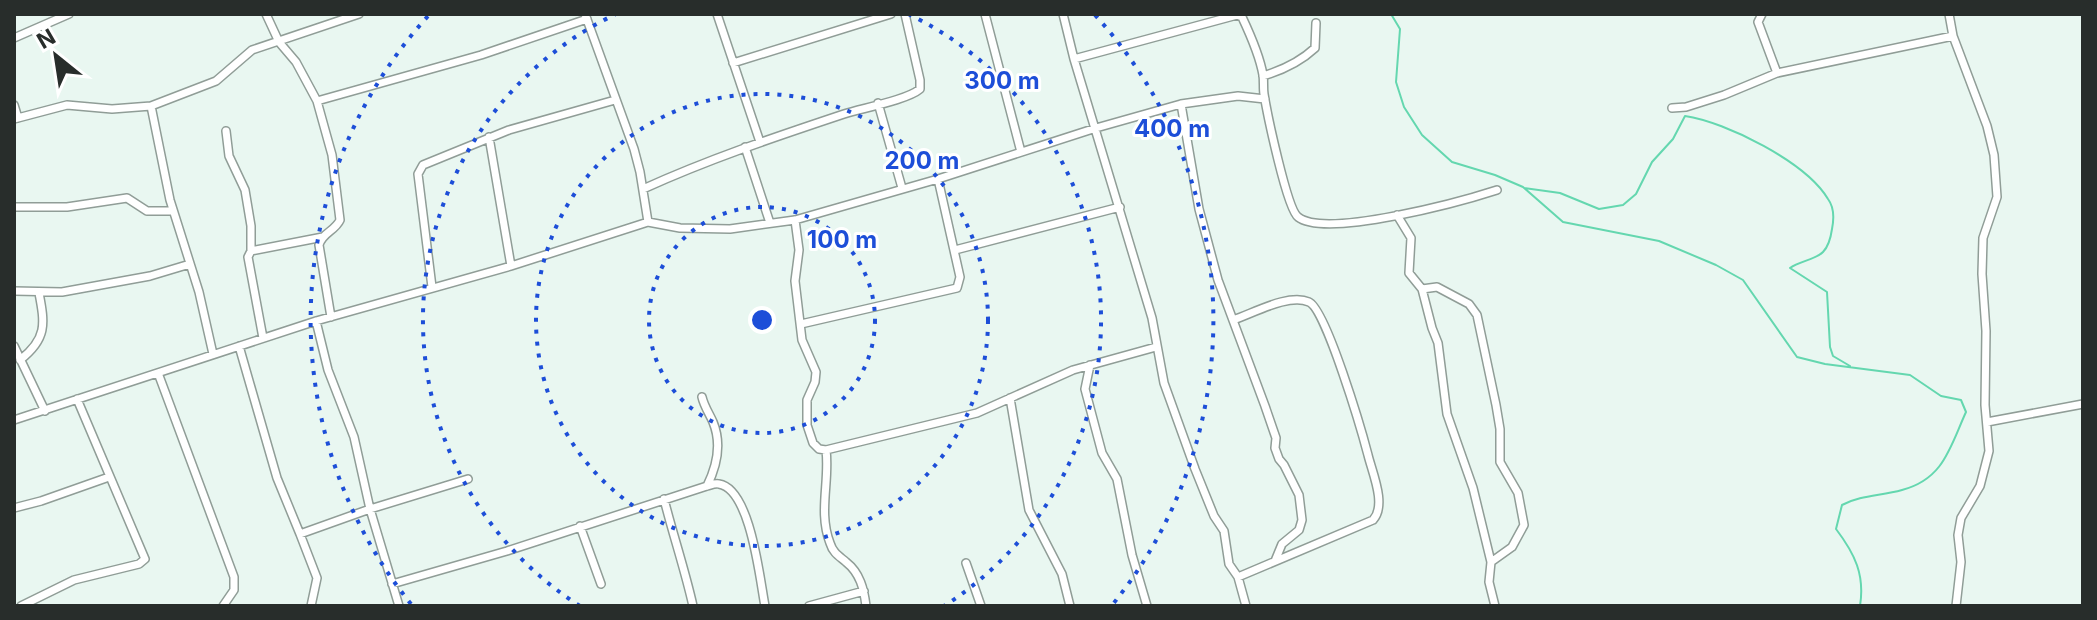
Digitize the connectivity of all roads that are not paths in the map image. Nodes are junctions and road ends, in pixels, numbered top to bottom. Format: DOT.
graph roads {
  1 [pos="69,14"];
  2 [pos="266,14"];
  3 [pos="359,14"];
  4 [pos="717,14"];
  5 [pos="891,14"];
  6 [pos="905,14"];
  7 [pos="985,14"];
  8 [pos="1063,14"];
  9 [pos="1762,14"];
  10 [pos="1949,14"];
  11 [pos="586,17"];
  12 [pos="1316,23"];
  13 [pos="1953,36"];
  14 [pos="14,38"];
  15 [pos="279,42"];
  16 [pos="1074,59"];
  17 [pos="733,63"];
  18 [pos="1777,73"];
  19 [pos="1263,76"];
  20 [pos="1265,99"];
  21 [pos="615,100"];
  22 [pos="317,101"];
  23 [pos="878,103"];
  24 [pos="1181,104"];
  25 [pos="14,105"];
  26 [pos="151,106"];
  27 [pos="1672,108"];
  28 [pos="16,118"];
  29 [pos="1096,128"];
  30 [pos="226,131"];
  31 [pos="489,137"];
  32 [pos="760,142"];
  33 [pos="745,147"];
  34 [pos="1021,152"];
  35 [pos="938,179"];
  36 [pos="902,188"];
  37 [pos="643,189"];
  38 [pos="1497,190"];
  39 [pos="14,207"];
  40 [pos="1120,207"];
  41 [pos="173,211"];
  42 [pos="1397,215"];
  43 [pos="795,220"];
  44 [pos="648,222"];
  45 [pos="770,223"];
  46 [pos="323,237"];
  47 [pos="955,250"];
  48 [pos="251,251"];
  49 [pos="190,264"];
  50 [pos="511,266"];
  51 [pos="432,287"];
  52 [pos="1422,289"];
  53 [pos="14,291"];
  54 [pos="39,293"];
  55 [pos="331,317"];
  56 [pos="1233,320"];
  57 [pos="316,321"];
  58 [pos="801,324"];
  59 [pos="263,338"];
  60 [pos="14,346"];
  61 [pos="239,346"];
  62 [pos="1156,347"];
  63 [pos="213,354"];
  64 [pos="20,360"];
  65 [pos="1090,365"];
  66 [pos="158,373"];
  67 [pos="702,397"];
  68 [pos="1010,398"];
  69 [pos="77,399"];
  70 [pos="2083,404"];
  71 [pos="45,411"];
  72 [pos="14,420"];
  73 [pos="1987,422"];
  74 [pos="826,450"];
  75 [pos="109,477"];
  76 [pos="468,479"];
  77 [pos="707,486"];
  78 [pos="664,499"];
  79 [pos="14,508"];
  80 [pos="370,509"];
  81 [pos="580,526"];
  82 [pos="300,534"];
  83 [pos="1275,561"];
  84 [pos="1491,562"];
  85 [pos="966,563"];
  86 [pos="1238,577"];
  87 [pos="392,584"];
  88 [pos="601,584"];
  89 [pos="864,591"];
  90 [pos="21,606"];
  91 [pos="223,606"];
  92 [pos="311,606"];
  93 [pos="399,606"];
  94 [pos="693,606"];
  95 [pos="765,606"];
  96 [pos="809,606"];
  97 [pos="866,606"];
  98 [pos="981,606"];
  99 [pos="1070,606"];
  100 [pos="1147,606"];
  101 [pos="1246,606"];
  102 [pos="1495,606"];
  103 [pos="1956,606"];
  1 -- 14 [label="street"];
  2 -- 15 [label="street"];
  3 -- 15 [label="street"];
  4 -- 17 [label="street"];
  5 -- 17 [label="street"];
  6 -- 23 [label="street"];
  7 -- 34 [label="street"];
  8 -- 16 [label="street"];
  9 -- 18 [label="street"];
  10 -- 13 [label="street"];
  11 -- 21 [label="street"];
  11 -- 22 [label="street"];
  12 -- 19 [label="street"];
  13 -- 18 [label="street"];
  13 -- 73 [label="street"];
  15 -- 22 [label="street"];
  15 -- 26 [label="street"];
  16 -- 19 [label="street"];
  16 -- 29 [label="street"];
  17 -- 32 [label="street"];
  18 -- 27 [label="street"];
  19 -- 20 [label="street"];
  20 -- 24 [label="street"];
  20 -- 42 [label="street"];
  21 -- 31 [label="street"];
  21 -- 37 [label="street"];
  22 -- 46 [label="street"];
  23 -- 32 [label="street"];
  23 -- 36 [label="street"];
  24 -- 29 [label="street"];
  24 -- 56 [label="street"];
  25 -- 28 [label="street"];
  26 -- 28 [label="street"];
  26 -- 41 [label="street"];
  29 -- 34 [label="street"];
  29 -- 40 [label="street"];
  30 -- 48 [label="street"];
  31 -- 50 [label="street"];
  31 -- 51 [label="street"];
  32 -- 33 [label="street"];
  33 -- 37 [label="street"];
  33 -- 45 [label="street"];
  34 -- 35 [label="street"];
  35 -- 36 [label="street"];
  35 -- 47 [label="street"];
  36 -- 43 [label="street"];
  37 -- 44 [label="street"];
  38 -- 42 [label="street"];
  39 -- 41 [label="street"];
  40 -- 47 [label="street"];
  40 -- 62 [label="street"];
  41 -- 49 [label="street"];
  42 -- 52 [label="street"];
  43 -- 45 [label="street"];
  43 -- 58 [label="street"];
  44 -- 45 [label="street"];
  44 -- 50 [label="street"];
  46 -- 48 [label="street"];
  46 -- 55 [label="street"];
  47 -- 58 [label="street"];
  48 -- 59 [label="street"];
  49 -- 54 [label="street"];
  49 -- 63 [label="street"];
  50 -- 51 [label="street"];
  51 -- 55 [label="street"];
  52 -- 84 [label="street"];
  52 -- 84 [label="street"];
  53 -- 54 [label="street"];
  54 -- 64 [label="street"];
  55 -- 57 [label="street"];
  56 -- 83 [label="street"];
  56 -- 83 [label="street"];
  57 -- 59 [label="street"];
  57 -- 80 [label="street"];
  58 -- 74 [label="street"];
  59 -- 61 [label="street"];
  60 -- 64 [label="street"];
  61 -- 63 [label="street"];
  61 -- 82 [label="street"];
  62 -- 65 [label="street"];
  62 -- 86 [label="street"];
  63 -- 66 [label="street"];
  64 -- 71 [label="street"];
  65 -- 68 [label="street"];
  65 -- 100 [label="street"];
  66 -- 69 [label="street"];
  66 -- 91 [label="street"];
  67 -- 77 [label="street"];
  68 -- 74 [label="street"];
  68 -- 99 [label="street"];
  69 -- 71 [label="street"];
  69 -- 75 [label="street"];
  70 -- 73 [label="street"];
  71 -- 72 [label="street"];
  73 -- 103 [label="street"];
  74 -- 89 [label="street"];
  75 -- 79 [label="street"];
  75 -- 90 [label="street"];
  76 -- 80 [label="street"];
  77 -- 78 [label="street"];
  77 -- 95 [label="street"];
  78 -- 81 [label="street"];
  78 -- 94 [label="street"];
  80 -- 82 [label="street"];
  80 -- 87 [label="street"];
  81 -- 87 [label="street"];
  81 -- 88 [label="street"];
  82 -- 92 [label="street"];
  83 -- 86 [label="street"];
  84 -- 102 [label="street"];
  85 -- 98 [label="street"];
  86 -- 101 [label="street"];
  87 -- 93 [label="street"];
  89 -- 96 [label="street"];
  89 -- 97 [label="street"];
}
